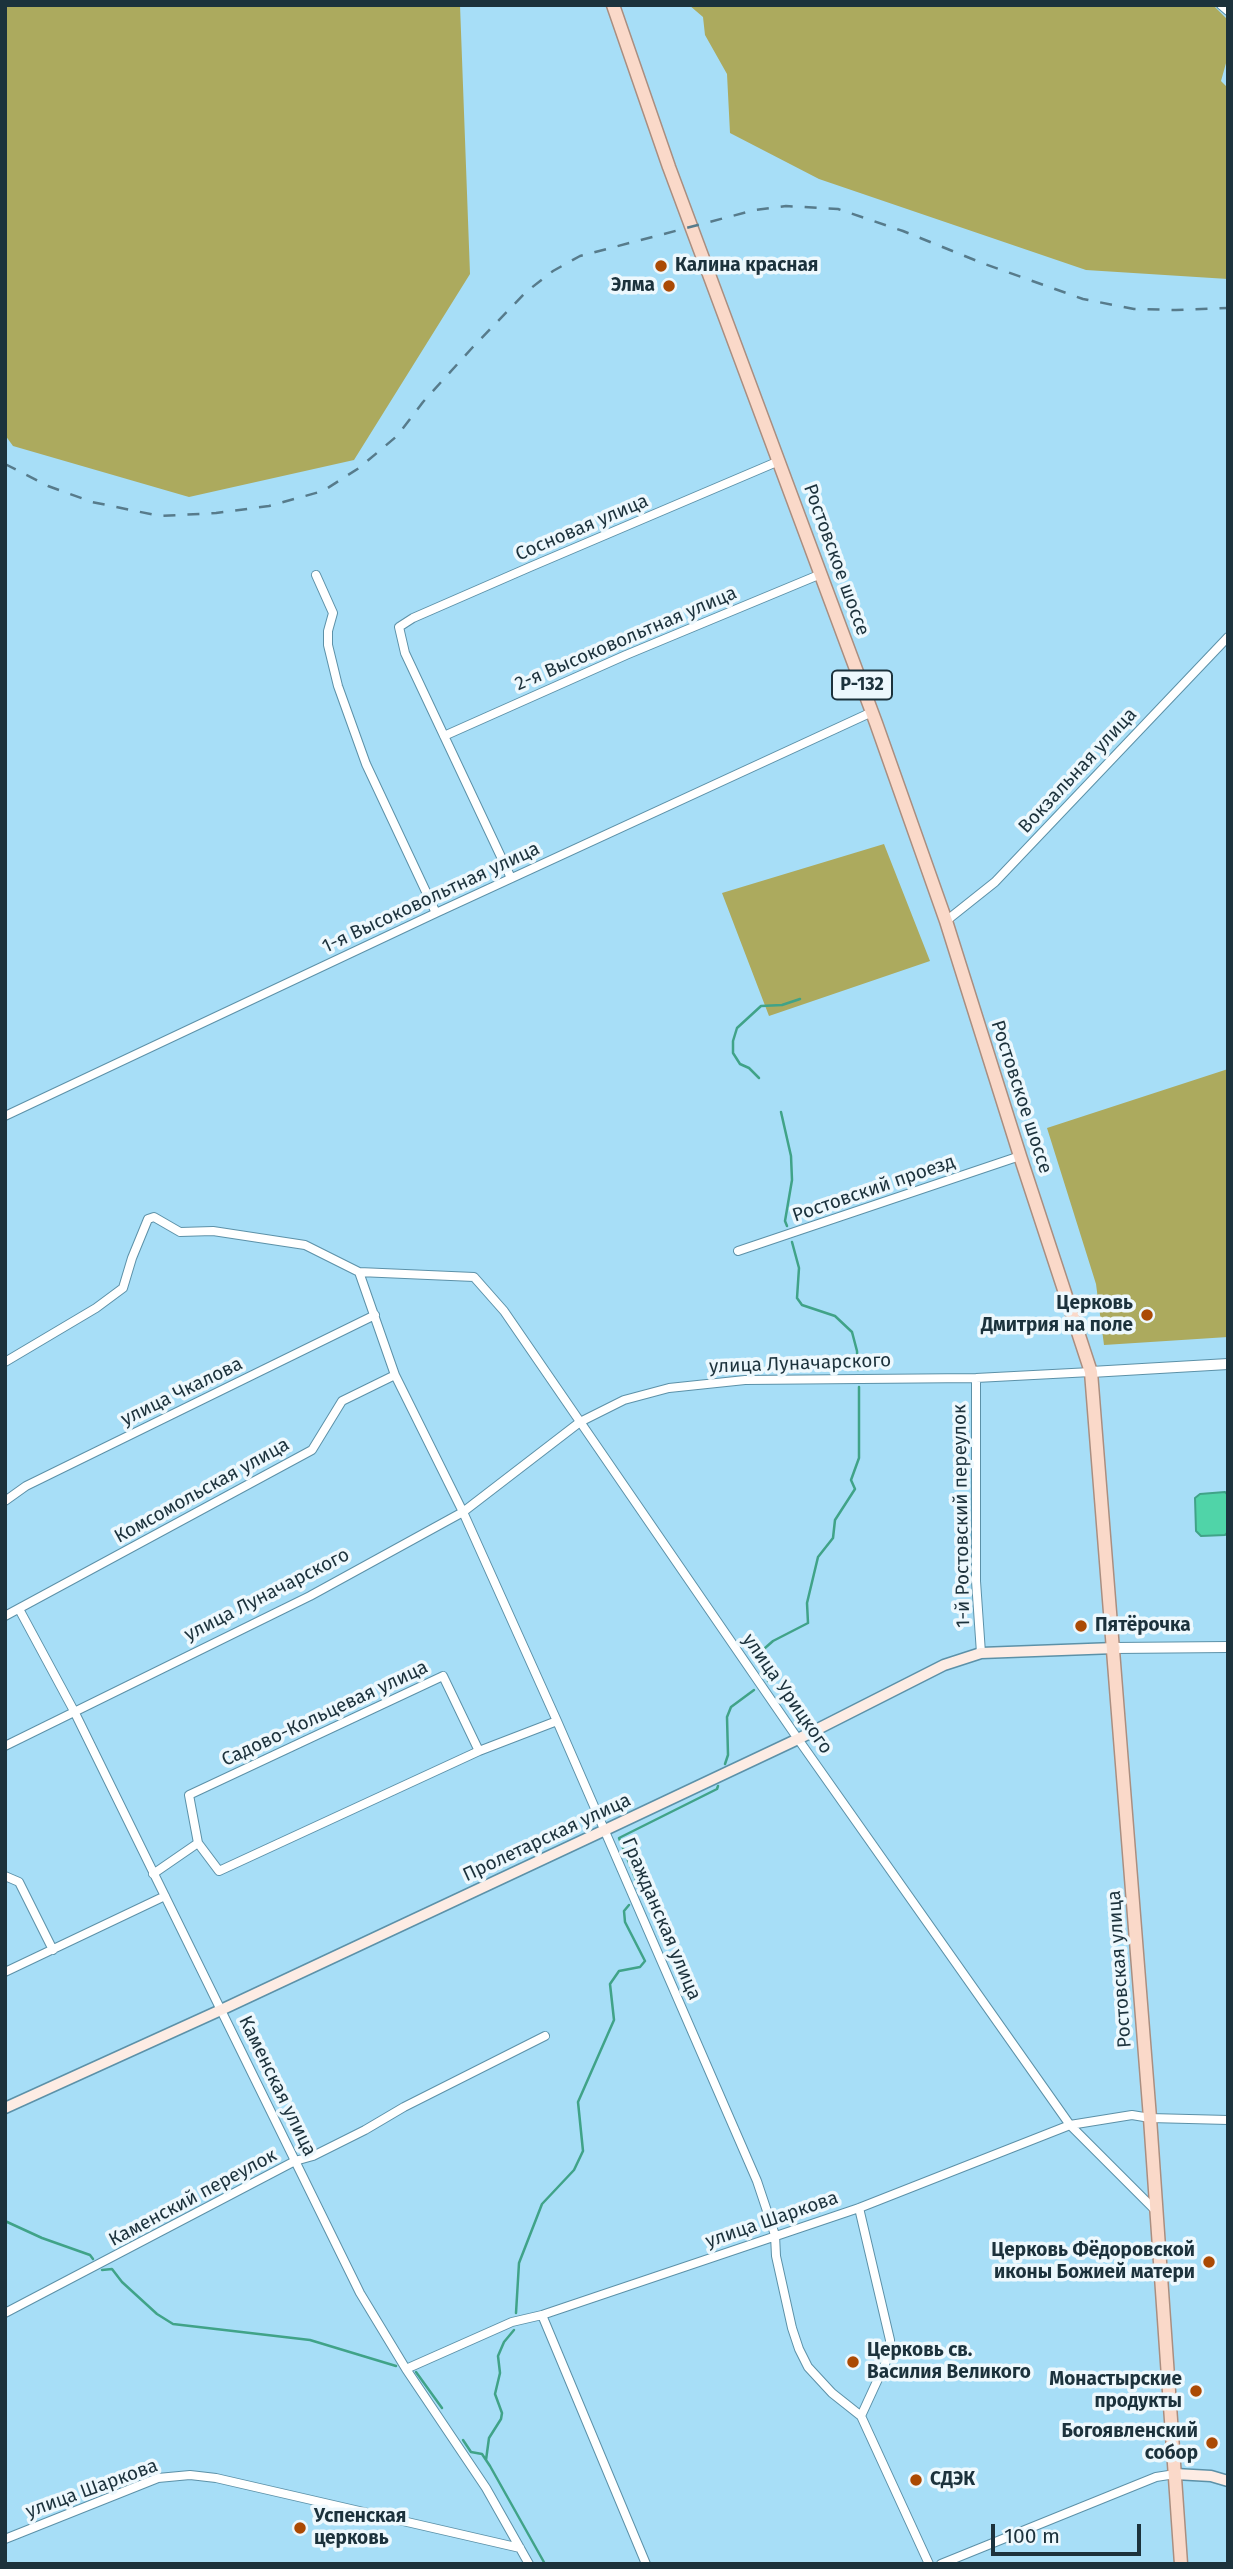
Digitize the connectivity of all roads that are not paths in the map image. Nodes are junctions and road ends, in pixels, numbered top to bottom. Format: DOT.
graph roads {
  1 [pos="613,5"];
  2 [pos="1221,5"];
  3 [pos="1228,11"];
  4 [pos="779,461"];
  5 [pos="821,574"];
  6 [pos="316,575"];
  7 [pos="1228,636"];
  8 [pos="872,712"];
  9 [pos="444,736"];
  10 [pos="511,878"];
  11 [pos="436,913"];
  12 [pos="946,921"];
  13 [pos="5,1115"];
  14 [pos="1020,1156"];
  15 [pos="738,1251"];
  16 [pos="359,1272"];
  17 [pos="375,1315"];
  18 [pos="5,1362"];
  19 [pos="1228,1364"];
  20 [pos="1091,1372"];
  21 [pos="395,1375"];
  22 [pos="976,1378"];
  23 [pos="580,1422"];
  24 [pos="5,1502"];
  25 [pos="463,1512"];
  26 [pos="19,1609"];
  27 [pos="5,1616"];
  28 [pos="1228,1647"];
  29 [pos="1115,1648"];
  30 [pos="981,1653"];
  31 [pos="74,1711"];
  32 [pos="557,1721"];
  33 [pos="798,1739"];
  34 [pos="5,1746"];
  35 [pos="480,1751"];
  36 [pos="605,1830"];
  37 [pos="198,1843"];
  38 [pos="153,1874"];
  39 [pos="5,1875"];
  40 [pos="165,1896"];
  41 [pos="53,1951"];
  42 [pos="5,1972"];
  43 [pos="223,2009"];
  44 [pos="545,2036"];
  45 [pos="5,2108"];
  46 [pos="1150,2118"];
  47 [pos="1228,2120"];
  48 [pos="1070,2126"];
  49 [pos="295,2161"];
  50 [pos="859,2208"];
  51 [pos="1156,2211"];
  52 [pos="775,2235"];
  53 [pos="5,2313"];
  54 [pos="542,2315"];
  55 [pos="407,2369"];
  56 [pos="862,2416"];
  57 [pos="1175,2474"];
  58 [pos="1228,2481"];
  59 [pos="5,2539"];
  60 [pos="520,2548"];
  61 [pos="528,2564"];
  62 [pos="646,2564"];
  63 [pos="929,2564"];
  64 [pos="941,2564"];
  65 [pos="1181,2564"];
  1 -- 4 [label="main road, Ростовское шоссе / Р-132"];
  2 -- 3 [label="street"];
  4 -- 5 [label="main road, Ростовское шоссе / Р-132"];
  4 -- 9 [label="street, Сосновая улица"];
  5 -- 8 [label="main road, Ростовское шоссе / Р-132"];
  5 -- 9 [label="street, 2-я Высоковольтная улица"];
  6 -- 11 [label="street"];
  7 -- 12 [label="street, Вокзальная улица"];
  8 -- 10 [label="street, 1-я Высоковольтная улица"];
  8 -- 12 [label="main road, Ростовское шоссе / Р-132"];
  9 -- 10 [label="street"];
  10 -- 11 [label="street, 1-я Высоковольтная улица"];
  11 -- 13 [label="street, 1-я Высоковольтная улица"];
  12 -- 14 [label="main road, Ростовское шоссе / Р-132"];
  14 -- 15 [label="street, Ростовский проезд"];
  14 -- 20 [label="main road, Ростовское шоссе / Р-132"];
  16 -- 17 [label="street, Гражданская улица"];
  16 -- 18 [label="street"];
  16 -- 23 [label="street, улица Урицкого"];
  17 -- 21 [label="street, Гражданская улица"];
  17 -- 24 [label="street, улица Чкалова"];
  19 -- 20 [label="street, улица Луначарского"];
  20 -- 22 [label="street, улица Луначарского"];
  20 -- 29 [label="main road, Ростовская улица"];
  21 -- 25 [label="street, Гражданская улица"];
  21 -- 26 [label="street, Комсомольская улица"];
  22 -- 23 [label="street, улица Луначарского"];
  22 -- 30 [label="street, 1-й Ростовский переулок"];
  23 -- 25 [label="street, улица Луначарского"];
  23 -- 33 [label="street, улица Урицкого"];
  25 -- 31 [label="street, улица Луначарского"];
  25 -- 32 [label="street, Гражданская улица"];
  26 -- 27 [label="street, Комсомольская улица"];
  26 -- 31 [label="street, Каменская улица"];
  28 -- 29 [label="street"];
  29 -- 30 [label="main road, Пролетарская улица"];
  29 -- 46 [label="main road, Ростовская улица"];
  30 -- 33 [label="main road, Пролетарская улица"];
  31 -- 34 [label="street, улица Луначарского"];
  31 -- 38 [label="street, Каменская улица"];
  32 -- 35 [label="street, Садово-Кольцевая улица"];
  32 -- 36 [label="street, Гражданская улица"];
  33 -- 36 [label="main road, Пролетарская улица"];
  33 -- 48 [label="street, улица Урицкого"];
  35 -- 37 [label="street, Садово-Кольцевая улица"];
  35 -- 37 [label="street, Садово-Кольцевая улица"];
  36 -- 43 [label="main road, Пролетарская улица"];
  36 -- 52 [label="street, Гражданская улица"];
  37 -- 38 [label="street"];
  38 -- 40 [label="street, Каменская улица"];
  39 -- 41 [label="street"];
  40 -- 41 [label="street"];
  40 -- 43 [label="street, Каменская улица"];
  41 -- 42 [label="street"];
  43 -- 45 [label="main road, Пролетарская улица"];
  43 -- 49 [label="street, Каменская улица"];
  44 -- 49 [label="street, Каменский переулок"];
  46 -- 47 [label="street, улица Шаркова"];
  46 -- 48 [label="street, улица Шаркова"];
  46 -- 51 [label="main road, Ростовская улица"];
  48 -- 50 [label="street, улица Шаркова"];
  48 -- 51 [label="street, улица Урицкого"];
  49 -- 53 [label="street, Каменский переулок"];
  49 -- 55 [label="street, Каменская улица"];
  50 -- 52 [label="street, улица Шаркова"];
  50 -- 56 [label="street"];
  51 -- 57 [label="main road, Ростовская улица"];
  52 -- 54 [label="street, улица Шаркова"];
  52 -- 56 [label="street, Гражданская улица"];
  54 -- 55 [label="street, улица Шаркова"];
  54 -- 62 [label="street"];
  55 -- 60 [label="street, Каменская улица"];
  56 -- 63 [label="street, Гражданская улица"];
  57 -- 58 [label="main road"];
  57 -- 64 [label="street"];
  57 -- 65 [label="main road, Ростовская улица"];
  59 -- 60 [label="street, улица Шаркова"];
  60 -- 61 [label="street, Каменская улица"];
}
